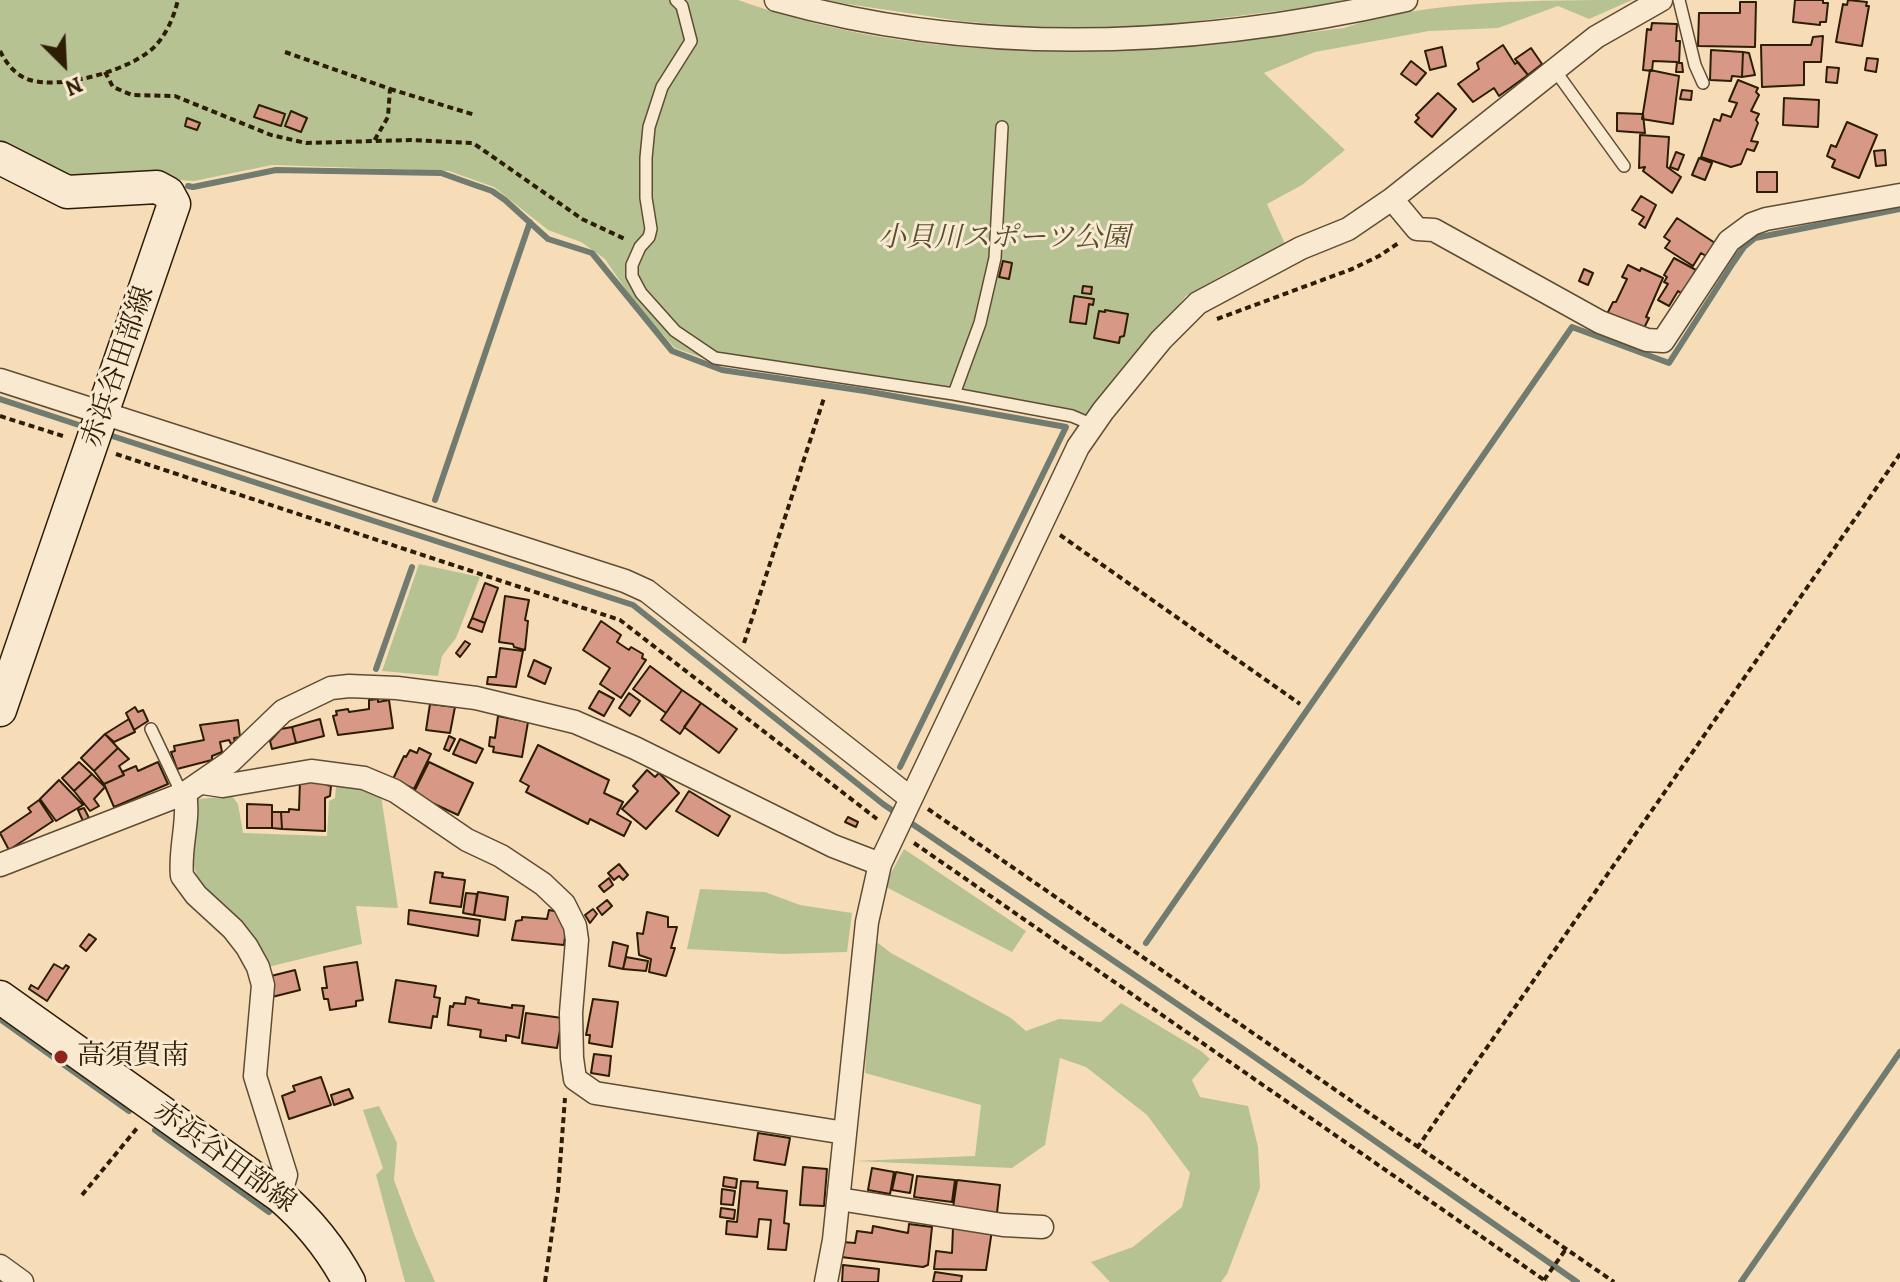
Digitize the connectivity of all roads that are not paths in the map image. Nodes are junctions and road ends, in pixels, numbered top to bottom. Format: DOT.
graph roads {
  1 [pos="676,0"];
  2 [pos="776,0"];
  3 [pos="1406,0"];
  4 [pos="1661,0"];
  5 [pos="1679,0"];
  6 [pos="1554,69"];
  7 [pos="1703,83"];
  8 [pos="1002,127"];
  9 [pos="0,158"];
  10 [pos="1624,166"];
  11 [pos="1900,195"];
  12 [pos="1392,199"];
  13 [pos="0,380"];
  14 [pos="954,394"];
  15 [pos="1093,425"];
  16 [pos="97,431"];
  17 [pos="0,710"];
  18 [pos="151,729"];
  19 [pos="190,790"];
  20 [pos="902,814"];
  21 [pos="880,864"];
  22 [pos="0,865"];
  23 [pos="0,997"];
  24 [pos="845,1133"];
  25 [pos="280,1196"];
  26 [pos="839,1199"];
  27 [pos="1042,1227"];
  28 [pos="0,1266"];
  29 [pos="22,1282"];
  30 [pos="349,1282"];
  31 [pos="826,1282"];
  1 -- 14 [label="lane"];
  2 -- 3 [label="street"];
  4 -- 6 [label="street"];
  5 -- 7 [label="lane"];
  6 -- 10 [label="lane"];
  6 -- 12 [label="street"];
  8 -- 14 [label="lane"];
  9 -- 16 [label="main road, 赤浜谷田部線"];
  11 -- 12 [label="street"];
  12 -- 15 [label="street"];
  13 -- 16 [label="street"];
  14 -- 15 [label="lane"];
  15 -- 20 [label="street"];
  16 -- 17 [label="main road, 赤浜谷田部線"];
  16 -- 20 [label="street"];
  18 -- 19 [label="lane"];
  19 -- 21 [label="street"];
  19 -- 22 [label="street"];
  19 -- 24 [label="street"];
  19 -- 25 [label="street"];
  20 -- 21 [label="street"];
  21 -- 24 [label="street"];
  23 -- 25 [label="main road, 赤浜谷田部線"];
  24 -- 26 [label="street"];
  25 -- 30 [label="main road, 赤浜谷田部線"];
  26 -- 27 [label="street"];
  26 -- 31 [label="street"];
  28 -- 29 [label="street"];
}
